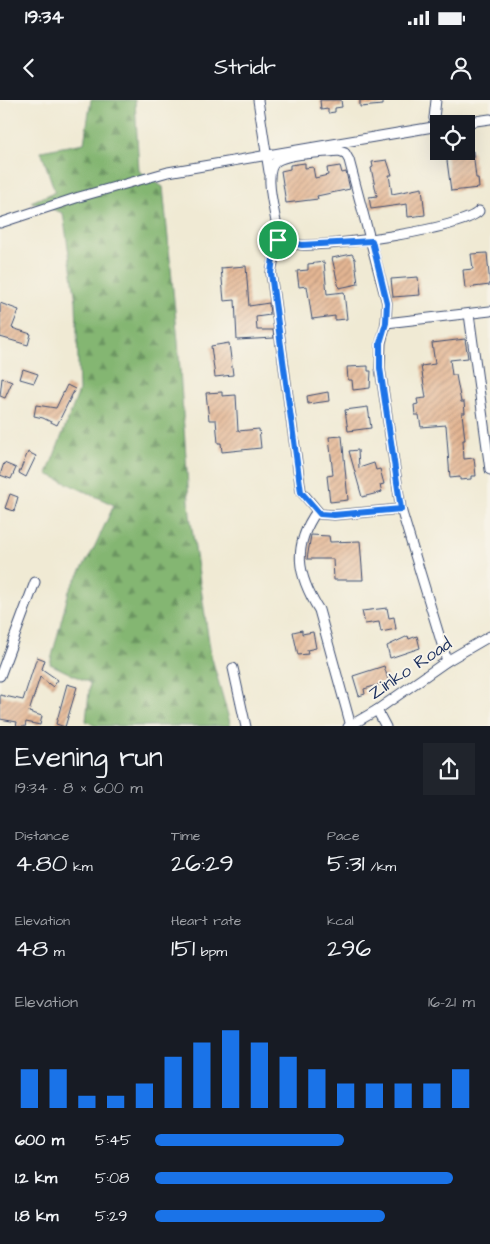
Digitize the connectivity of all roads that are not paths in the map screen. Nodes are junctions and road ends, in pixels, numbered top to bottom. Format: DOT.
graph roads {
  1 [pos="258,100"];
  2 [pos="436,100"];
  3 [pos="434,115"];
  4 [pos="490,119"];
  5 [pos="475,121"];
  6 [pos="430,127"];
  7 [pos="266,155"];
  8 [pos="269,172"];
  9 [pos="479,211"];
  10 [pos="0,223"];
  11 [pos="278,240"];
  12 [pos="372,241"];
  13 [pos="490,311"];
  14 [pos="470,314"];
  15 [pos="386,323"];
  16 [pos="490,470"];
  17 [pos="401,509"];
  18 [pos="317,511"];
  19 [pos="35,582"];
  20 [pos="490,636"];
  21 [pos="447,661"];
  22 [pos="233,668"];
  23 [pos="0,676"];
  24 [pos="377,710"];
  25 [pos="246,726"];
  26 [pos="350,726"];
  27 [pos="386,726"];
  1 -- 7 [label="street"];
  2 -- 3 [label="street"];
  4 -- 5 [label="street"];
  6 -- 7 [label="street"];
  7 -- 8 [label="street"];
  7 -- 10 [label="street"];
  8 -- 11 [label="street"];
  8 -- 12 [label="street"];
  9 -- 12 [label="street"];
  11 -- 12 [label="street"];
  11 -- 18 [label="street"];
  12 -- 15 [label="street"];
  13 -- 14 [label="street"];
  14 -- 15 [label="street"];
  14 -- 16 [label="street"];
  15 -- 17 [label="street"];
  17 -- 18 [label="street"];
  17 -- 21 [label="street"];
  18 -- 26 [label="street"];
  19 -- 23 [label="street"];
  20 -- 21 [label="street, Zinko Road"];
  21 -- 24 [label="street, Zinko Road"];
  22 -- 25 [label="street"];
  24 -- 26 [label="street, Zinko Road"];
  24 -- 27 [label="street"];
}
